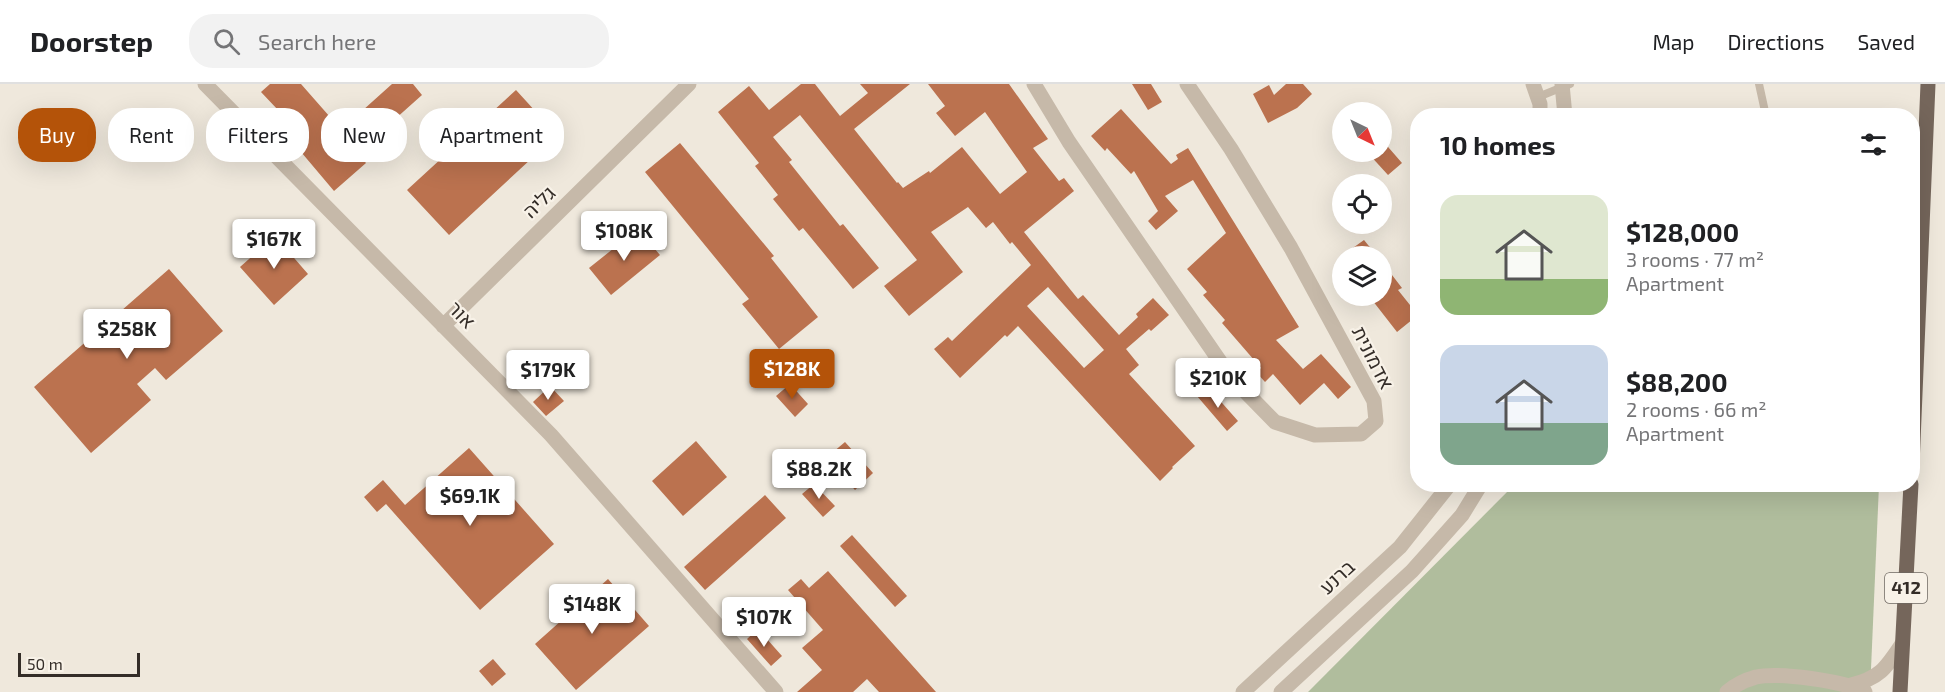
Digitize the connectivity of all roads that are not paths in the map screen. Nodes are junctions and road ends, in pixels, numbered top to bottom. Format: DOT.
graph roads {
  1 [pos="205,84"];
  2 [pos="689,84"];
  3 [pos="1034,84"];
  4 [pos="1187,84"];
  5 [pos="1759,84"];
  6 [pos="1928,84"];
  7 [pos="1565,85"];
  8 [pos="1535,91"];
  9 [pos="1538,108"];
  10 [pos="1565,108"];
  11 [pos="1764,108"];
  12 [pos="1920,274"];
  13 [pos="443,326"];
  14 [pos="1444,492"];
  15 [pos="1472,492"];
  16 [pos="1911,492"];
  17 [pos="1902,644"];
  18 [pos="1851,685"];
  19 [pos="776,692"];
  20 [pos="1243,692"];
  21 [pos="1281,692"];
  22 [pos="1727,692"];
  23 [pos="1865,692"];
  24 [pos="1900,692"];
  1 -- 13 [label="street, אור"];
  2 -- 13 [label="street, גליה"];
  3 -- 4 [label="street, אדמונית"];
  5 -- 11 [label="lane"];
  6 -- 12 [label="main road"];
  7 -- 8 [label="lane"];
  7 -- 10 [label="street"];
  8 -- 9 [label="street"];
  13 -- 19 [label="street, אור"];
  14 -- 20 [label="street, ברנע"];
  15 -- 21 [label="street"];
  16 -- 17 [label="main road, 412"];
  17 -- 18 [label="street"];
  17 -- 24 [label="main road, 412"];
  18 -- 22 [label="street"];
  18 -- 23 [label="street"];
}
